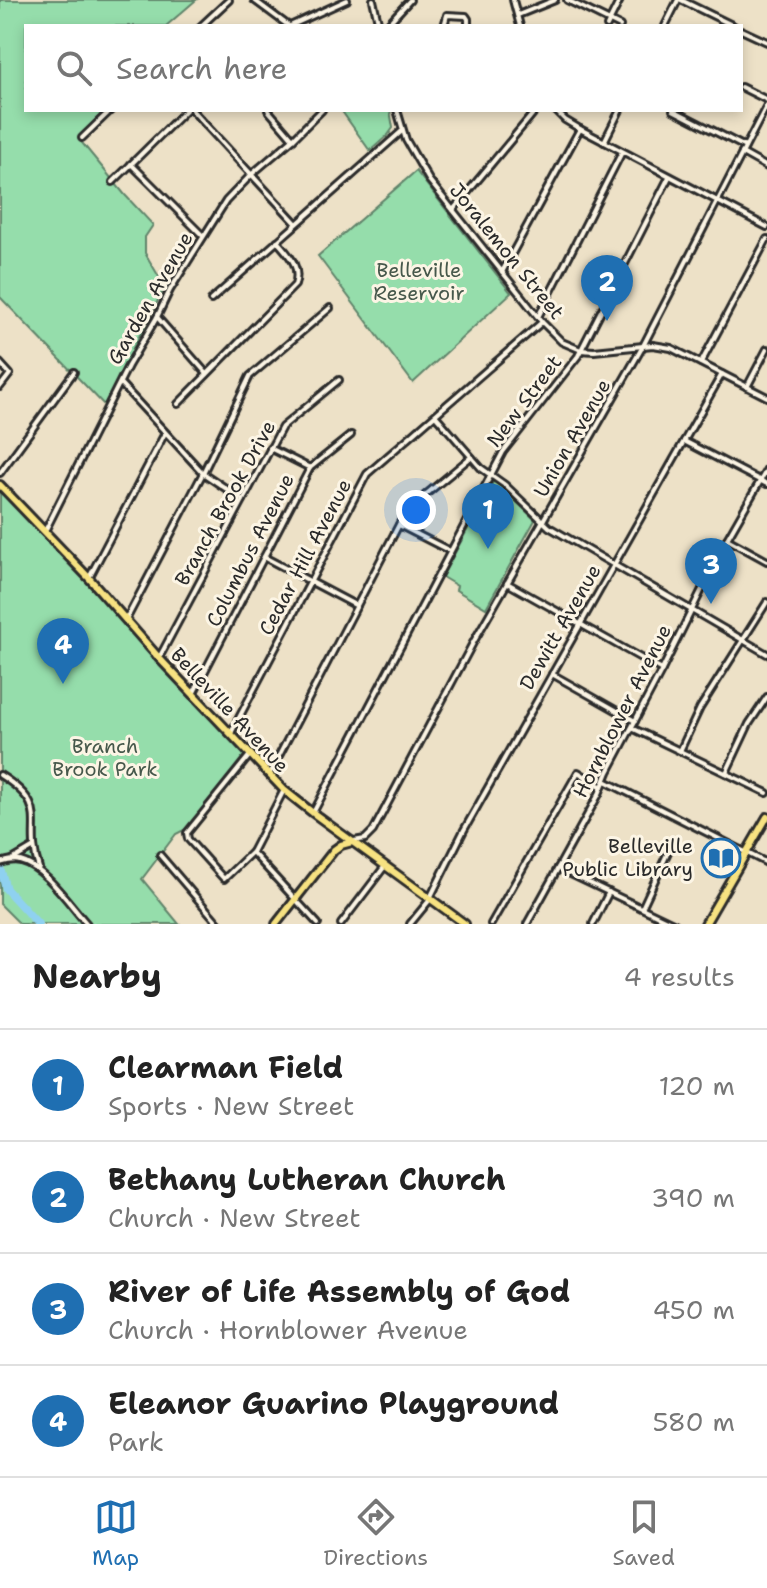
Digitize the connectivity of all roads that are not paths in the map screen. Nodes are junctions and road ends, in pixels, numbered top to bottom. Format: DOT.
graph roads {
  1 [pos="229,0"];
  2 [pos="254,0"];
  3 [pos="347,0"];
  4 [pos="373,0"];
  5 [pos="410,0"];
  6 [pos="513,0"];
  7 [pos="555,0"];
  8 [pos="567,0"];
  9 [pos="620,0"];
  10 [pos="679,0"];
  11 [pos="518,15"];
  12 [pos="608,23"];
  13 [pos="203,24"];
  14 [pos="286,24"];
  15 [pos="293,24"];
  16 [pos="379,24"];
  17 [pos="388,24"];
  18 [pos="444,24"];
  19 [pos="468,24"];
  20 [pos="520,24"];
  21 [pos="666,24"];
  22 [pos="730,24"];
  23 [pos="743,31"];
  24 [pos="767,42"];
  25 [pos="743,88"];
  26 [pos="767,105"];
  27 [pos="109,112"];
  28 [pos="187,112"];
  29 [pos="191,112"];
  30 [pos="270,112"];
  31 [pos="320,112"];
  32 [pos="397,112"];
  33 [pos="534,112"];
  34 [pos="619,112"];
  35 [pos="677,112"];
  36 [pos="561,113"];
  37 [pos="580,129"];
  38 [pos="402,131"];
  39 [pos="82,138"];
  40 [pos="293,139"];
  41 [pos="604,142"];
  42 [pos="745,147"];
  43 [pos="622,152"];
  44 [pos="742,153"];
  45 [pos="131,164"];
  46 [pos="767,167"];
  47 [pos="252,174"];
  48 [pos="669,177"];
  49 [pos="113,182"];
  50 [pos="717,201"];
  51 [pos="453,210"];
  52 [pos="296,223"];
  53 [pos="767,227"];
  54 [pos="203,236"];
  55 [pos="767,239"];
  56 [pos="277,241"];
  57 [pos="502,272"];
  58 [pos="211,300"];
  59 [pos="330,308"];
  60 [pos="157,317"];
  61 [pos="540,320"];
  62 [pos="643,346"];
  63 [pos="767,349"];
  64 [pos="581,350"];
  65 [pos="0,363"];
  66 [pos="701,363"];
  67 [pos="74,372"];
  68 [pos="207,374"];
  69 [pos="722,374"];
  70 [pos="339,380"];
  71 [pos="120,384"];
  72 [pos="0,387"];
  73 [pos="747,387"];
  74 [pos="767,397"];
  75 [pos="178,404"];
  76 [pos="436,416"];
  77 [pos="165,433"];
  78 [pos="351,435"];
  79 [pos="684,441"];
  80 [pos="270,448"];
  81 [pos="471,457"];
  82 [pos="310,468"];
  83 [pos="767,469"];
  84 [pos="0,473"];
  85 [pos="203,473"];
  86 [pos="491,475"];
  87 [pos="760,480"];
  88 [pos="767,484"];
  89 [pos="0,485"];
  90 [pos="243,500"];
  91 [pos="542,521"];
  92 [pos="399,525"];
  93 [pos="45,531"];
  94 [pos="727,539"];
  95 [pos="450,551"];
  96 [pos="264,557"];
  97 [pos="767,561"];
  98 [pos="614,566"];
  99 [pos="89,578"];
  100 [pos="310,582"];
  101 [pos="507,583"];
  102 [pos="767,602"];
  103 [pos="357,606"];
  104 [pos="691,611"];
  105 [pos="126,620"];
  106 [pos="581,624"];
  107 [pos="742,640"];
  108 [pos="767,654"];
  109 [pos="159,658"];
  110 [pos="662,670"];
  111 [pos="552,674"];
  112 [pos="193,694"];
  113 [pos="767,697"];
  114 [pos="635,721"];
  115 [pos="632,728"];
  116 [pos="231,733"];
  117 [pos="680,751"];
  118 [pos="250,754"];
  119 [pos="726,773"];
  120 [pos="0,775"];
  121 [pos="269,775"];
  122 [pos="603,784"];
  123 [pos="284,790"];
  124 [pos="767,793"];
  125 [pos="313,813"];
  126 [pos="767,817"];
  127 [pos="352,842"];
  128 [pos="34,847"];
  129 [pos="252,852"];
  130 [pos="668,852"];
  131 [pos="746,852"];
  132 [pos="160,855"];
  133 [pos="11,860"];
  134 [pos="0,863"];
  135 [pos="767,863"];
  136 [pos="385,866"];
  137 [pos="558,868"];
  138 [pos="39,870"];
  139 [pos="609,892"];
  140 [pos="296,899"];
  141 [pos="430,899"];
  142 [pos="642,908"];
  143 [pos="87,924"];
  144 [pos="219,924"];
  145 [pos="276,924"];
  146 [pos="318,924"];
  147 [pos="341,924"];
  148 [pos="410,924"];
  149 [pos="465,924"];
  150 [pos="491,924"];
  151 [pos="527,924"];
  152 [pos="593,924"];
  153 [pos="675,924"];
  154 [pos="705,924"];
  1 -- 13 [label="street"];
  2 -- 14 [label="street"];
  3 -- 15 [label="street"];
  4 -- 16 [label="street"];
  5 -- 17 [label="street"];
  6 -- 11 [label="street"];
  7 -- 11 [label="street"];
  8 -- 12 [label="street"];
  9 -- 12 [label="street"];
  10 -- 21 [label="street"];
  10 -- 22 [label="street"];
  11 -- 20 [label="street"];
  18 -- 19 [label="street"];
  23 -- 24 [label="street"];
  25 -- 26 [label="street"];
  26 -- 42 [label="street, Union Avenue"];
  27 -- 39 [label="street"];
  28 -- 45 [label="street"];
  29 -- 47 [label="street"];
  30 -- 40 [label="street"];
  31 -- 40 [label="street, Garden Avenue"];
  32 -- 38 [label="street, Joralemon Street"];
  33 -- 51 [label="street"];
  34 -- 41 [label="street"];
  35 -- 42 [label="street"];
  36 -- 37 [label="street"];
  37 -- 41 [label="street"];
  37 -- 57 [label="street"];
  38 -- 51 [label="street, Joralemon Street"];
  38 -- 52 [label="street"];
  40 -- 47 [label="street, Garden Avenue"];
  41 -- 43 [label="street"];
  42 -- 44 [label="street, Union Avenue"];
  43 -- 48 [label="street"];
  43 -- 61 [label="street"];
  44 -- 46 [label="street"];
  44 -- 50 [label="street, Union Avenue"];
  45 -- 49 [label="street"];
  45 -- 54 [label="street"];
  47 -- 52 [label="street"];
  47 -- 54 [label="street, Garden Avenue"];
  48 -- 50 [label="street"];
  48 -- 64 [label="street, New Street"];
  50 -- 53 [label="street"];
  50 -- 62 [label="street, Union Avenue"];
  51 -- 57 [label="street, Joralemon Street"];
  52 -- 56 [label="street"];
  54 -- 60 [label="street, Garden Avenue"];
  55 -- 66 [label="street"];
  56 -- 58 [label="street"];
  56 -- 68 [label="street"];
  57 -- 61 [label="street, Joralemon Street"];
  59 -- 85 [label="street"];
  60 -- 68 [label="street"];
  60 -- 71 [label="street, Garden Avenue"];
  61 -- 64 [label="street, Joralemon Street"];
  61 -- 76 [label="street, Cedar Hill Avenue"];
  62 -- 64 [label="street"];
  62 -- 66 [label="street"];
  62 -- 91 [label="street, Union Avenue"];
  63 -- 73 [label="street"];
  64 -- 86 [label="street, New Street"];
  65 -- 72 [label="street"];
  66 -- 69 [label="street"];
  67 -- 84 [label="street"];
  68 -- 75 [label="street"];
  69 -- 73 [label="street"];
  69 -- 79 [label="street, Dewitt Avenue"];
  70 -- 80 [label="street, Branch Brook Drive"];
  71 -- 77 [label="street"];
  71 -- 93 [label="street, Garden Avenue"];
  73 -- 74 [label="street"];
  76 -- 81 [label="street"];
  76 -- 100 [label="street, Cedar Hill Avenue"];
  77 -- 85 [label="street"];
  77 -- 99 [label="street"];
  78 -- 82 [label="street, Columbus Avenue"];
  79 -- 87 [label="street"];
  79 -- 98 [label="street, Dewitt Avenue"];
  80 -- 82 [label="street"];
  80 -- 90 [label="street, Branch Brook Drive"];
  81 -- 86 [label="street"];
  81 -- 92 [label="street"];
  82 -- 96 [label="street, Columbus Avenue"];
  83 -- 87 [label="street, Hornblower Avenue"];
  85 -- 90 [label="street"];
  85 -- 105 [label="street"];
  86 -- 91 [label="street"];
  86 -- 95 [label="street, New Street"];
  87 -- 88 [label="street"];
  87 -- 94 [label="street, Hornblower Avenue"];
  89 -- 93 [label="main road, Belleville Avenue"];
  90 -- 109 [label="street, Branch Brook Drive"];
  91 -- 98 [label="street"];
  91 -- 101 [label="street, Union Avenue"];
  92 -- 95 [label="street"];
  92 -- 103 [label="street"];
  93 -- 99 [label="main road, Belleville Avenue"];
  94 -- 97 [label="street"];
  94 -- 104 [label="street, Hornblower Avenue"];
  95 -- 125 [label="street, New Street"];
  96 -- 100 [label="street"];
  96 -- 112 [label="street, Columbus Avenue"];
  98 -- 104 [label="street"];
  98 -- 106 [label="street, Dewitt Avenue"];
  99 -- 105 [label="main road, Belleville Avenue"];
  100 -- 103 [label="street"];
  100 -- 116 [label="street, Cedar Hill Avenue"];
  101 -- 106 [label="street"];
  101 -- 127 [label="street, Union Avenue"];
  102 -- 107 [label="street"];
  103 -- 121 [label="street"];
  104 -- 107 [label="street"];
  104 -- 110 [label="street, Hornblower Avenue"];
  105 -- 109 [label="main road, Belleville Avenue"];
  106 -- 110 [label="street"];
  106 -- 111 [label="street, Dewitt Avenue"];
  107 -- 108 [label="street"];
  107 -- 117 [label="street"];
  109 -- 112 [label="main road, Belleville Avenue"];
  110 -- 114 [label="street, Hornblower Avenue"];
  111 -- 114 [label="street"];
  111 -- 141 [label="street, Dewitt Avenue"];
  112 -- 116 [label="main road, Belleville Avenue"];
  113 -- 119 [label="street"];
  114 -- 115 [label="street, Hornblower Avenue"];
  115 -- 117 [label="street"];
  115 -- 122 [label="street, Hornblower Avenue"];
  116 -- 118 [label="main road, Belleville Avenue"];
  117 -- 119 [label="street"];
  118 -- 121 [label="main road, Belleville Avenue"];
  118 -- 129 [label="street"];
  119 -- 124 [label="street"];
  120 -- 128 [label="street"];
  121 -- 123 [label="main road, Belleville Avenue"];
  122 -- 131 [label="street"];
  122 -- 137 [label="street, Hornblower Avenue"];
  122 -- 150 [label="street"];
  123 -- 125 [label="main road, Belleville Avenue"];
  123 -- 129 [label="street"];
  125 -- 127 [label="main road, Belleville Avenue"];
  126 -- 131 [label="main road"];
  127 -- 136 [label="main road, Belleville Avenue"];
  127 -- 140 [label="main road, Union Avenue"];
  128 -- 133 [label="street"];
  128 -- 138 [label="street"];
  129 -- 140 [label="street"];
  130 -- 142 [label="street"];
  131 -- 135 [label="street"];
  131 -- 154 [label="main road"];
  132 -- 144 [label="street"];
  133 -- 134 [label="street"];
  133 -- 138 [label="street"];
  136 -- 141 [label="main road, Belleville Avenue"];
  136 -- 147 [label="street"];
  137 -- 139 [label="street"];
  137 -- 151 [label="street, Hornblower Avenue"];
  138 -- 143 [label="street"];
  139 -- 142 [label="street"];
  139 -- 152 [label="street"];
  140 -- 145 [label="main road, Union Avenue"];
  140 -- 146 [label="street"];
  141 -- 148 [label="street, Dewitt Avenue"];
  141 -- 149 [label="main road, Belleville Avenue"];
  142 -- 153 [label="street"];
}
